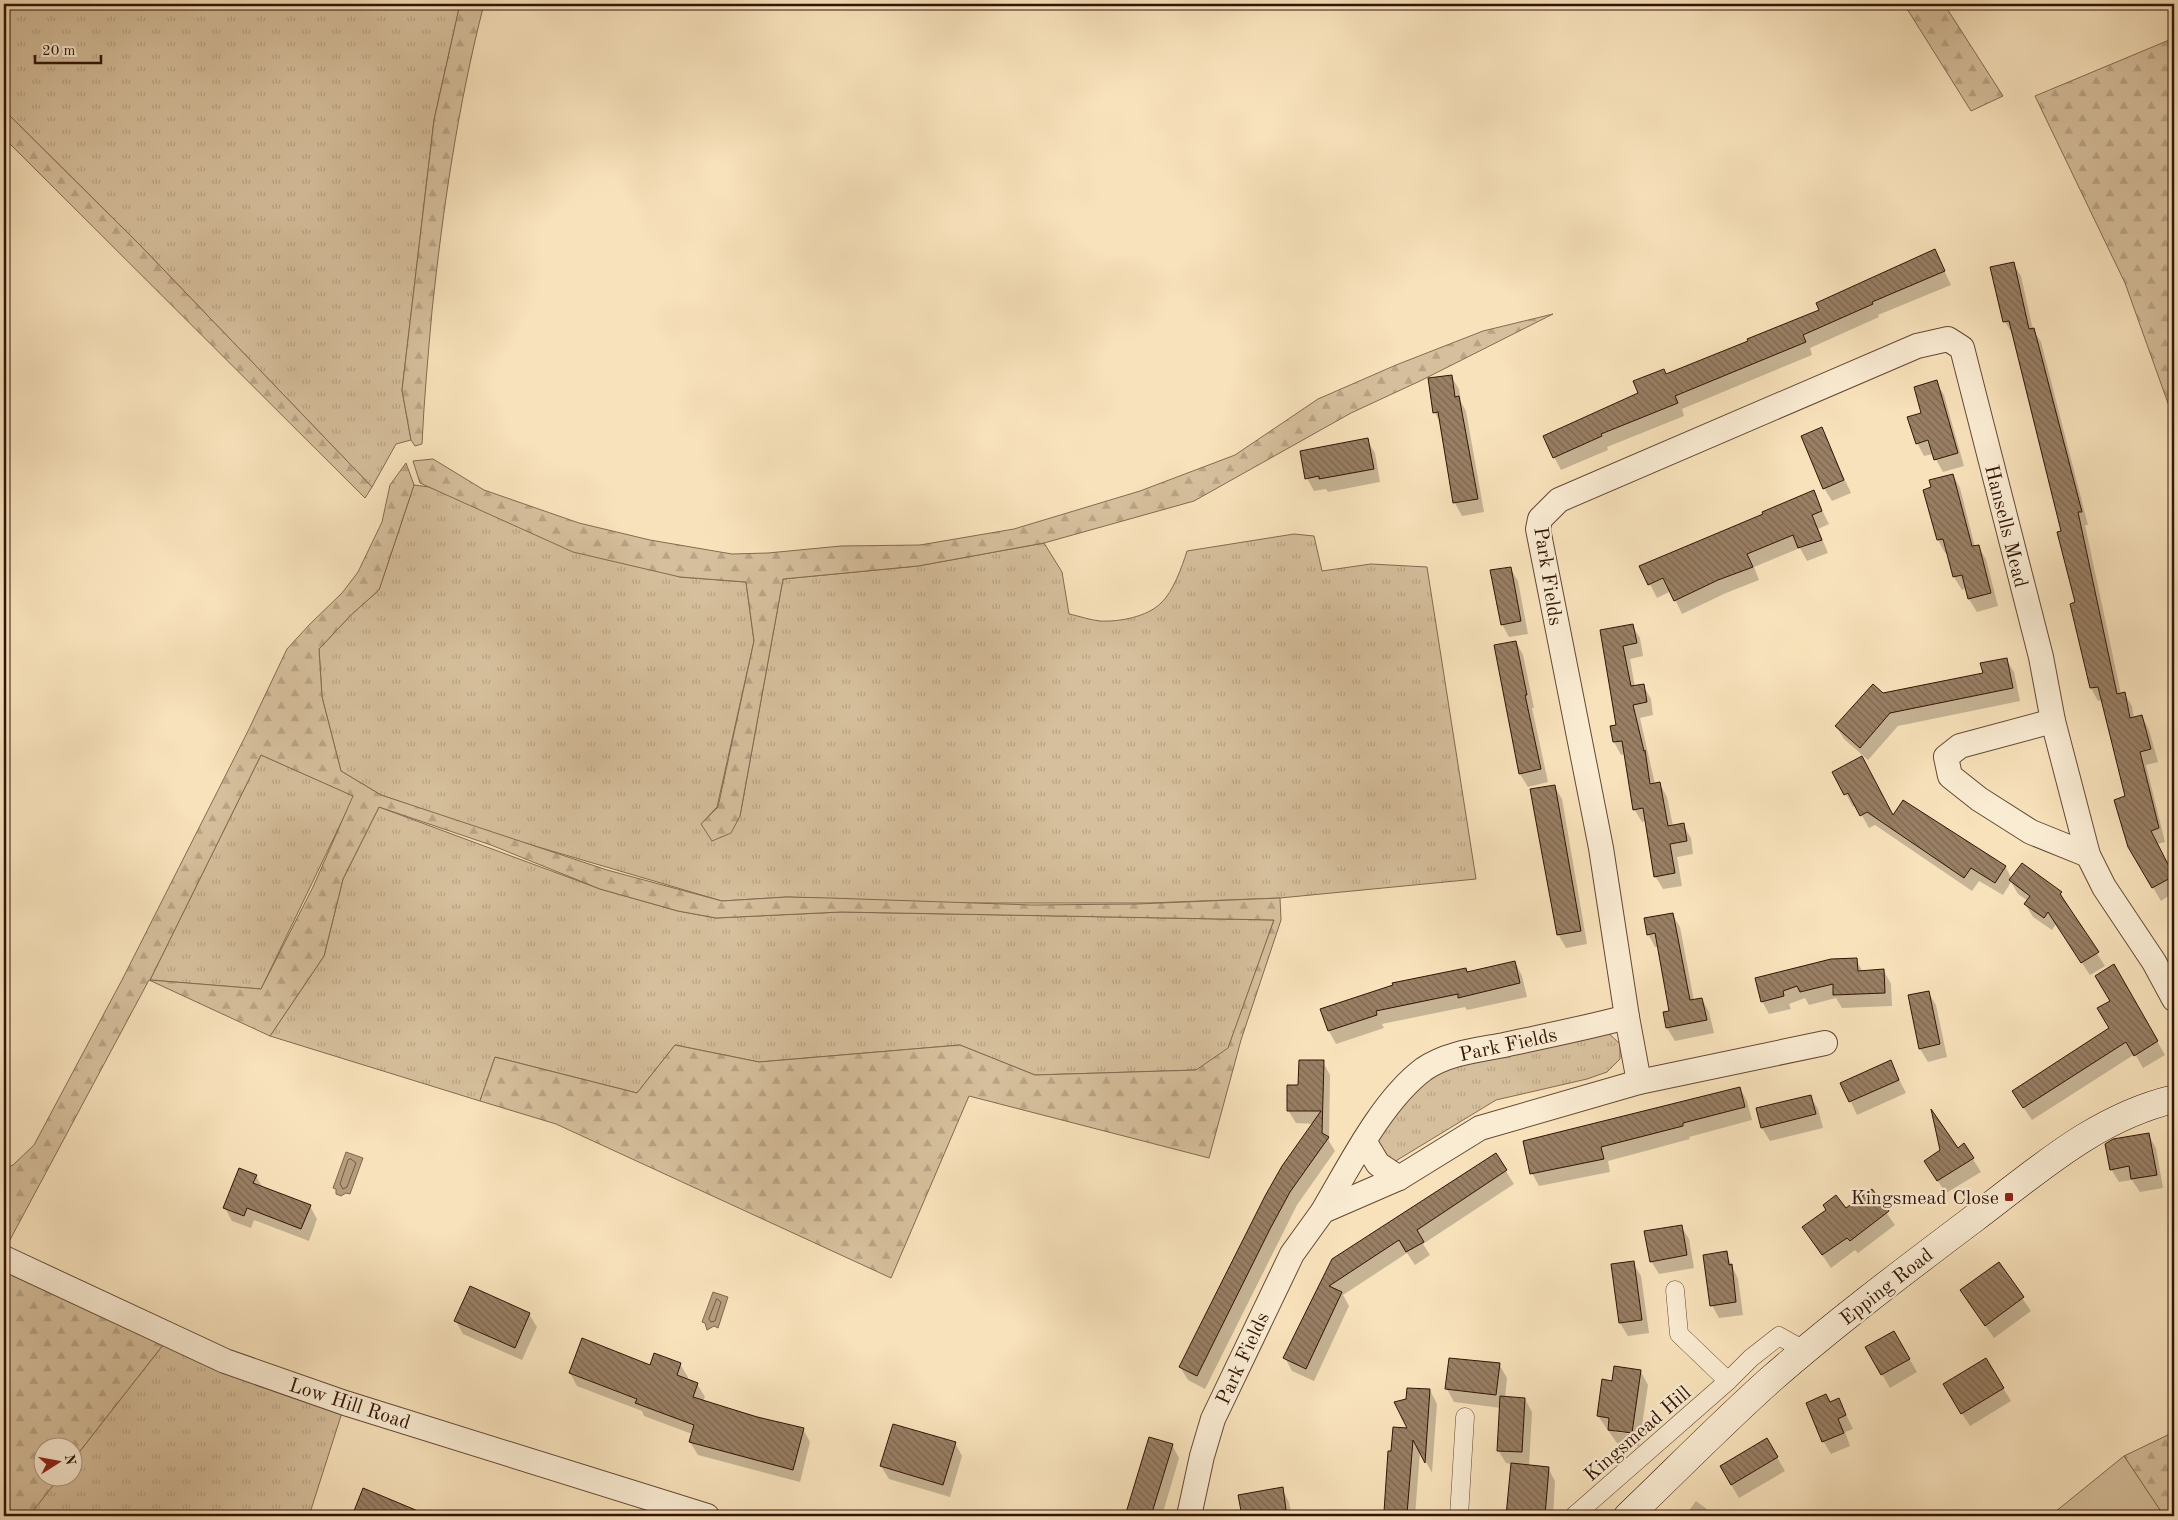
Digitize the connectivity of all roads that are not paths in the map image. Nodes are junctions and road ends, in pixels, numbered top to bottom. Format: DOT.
graph roads {
  1 [pos="1948,339"];
  2 [pos="2053,720"];
  3 [pos="2088,855"];
  4 [pos="2174,999"];
  5 [pos="1627,1016"];
  6 [pos="1825,1043"];
  7 [pos="1639,1082"];
  8 [pos="2174,1099"];
  9 [pos="1364,1142"];
  10 [pos="1399,1178"];
  11 [pos="1323,1211"];
  12 [pos="4,1258"];
  13 [pos="1675,1290"];
  14 [pos="1806,1351"];
  15 [pos="1728,1381"];
  16 [pos="1465,1417"];
  17 [pos="707,1516"];
  18 [pos="1189,1516"];
  19 [pos="1459,1516"];
  20 [pos="1574,1516"];
  21 [pos="1628,1516"];
  1 -- 2 [label="street, Hansells Mead"];
  1 -- 5 [label="street, Park Fields"];
  2 -- 3 [label="street, Hansells Mead"];
  2 -- 3 [label="street"];
  3 -- 4 [label="street, Hansells Mead"];
  5 -- 7 [label="street, Park Fields"];
  5 -- 9 [label="street, Park Fields"];
  6 -- 7 [label="street"];
  7 -- 10 [label="street"];
  8 -- 14 [label="main road, Epping Road"];
  9 -- 10 [label="street"];
  9 -- 11 [label="street, Park Fields"];
  10 -- 11 [label="street"];
  11 -- 18 [label="street, Park Fields"];
  12 -- 17 [label="street, Low Hill Road"];
  13 -- 15 [label="street"];
  14 -- 15 [label="street, Kingsmead Hill"];
  14 -- 21 [label="main road, Epping Road"];
  15 -- 20 [label="street, Kingsmead Hill"];
  16 -- 19 [label="street"];
}
